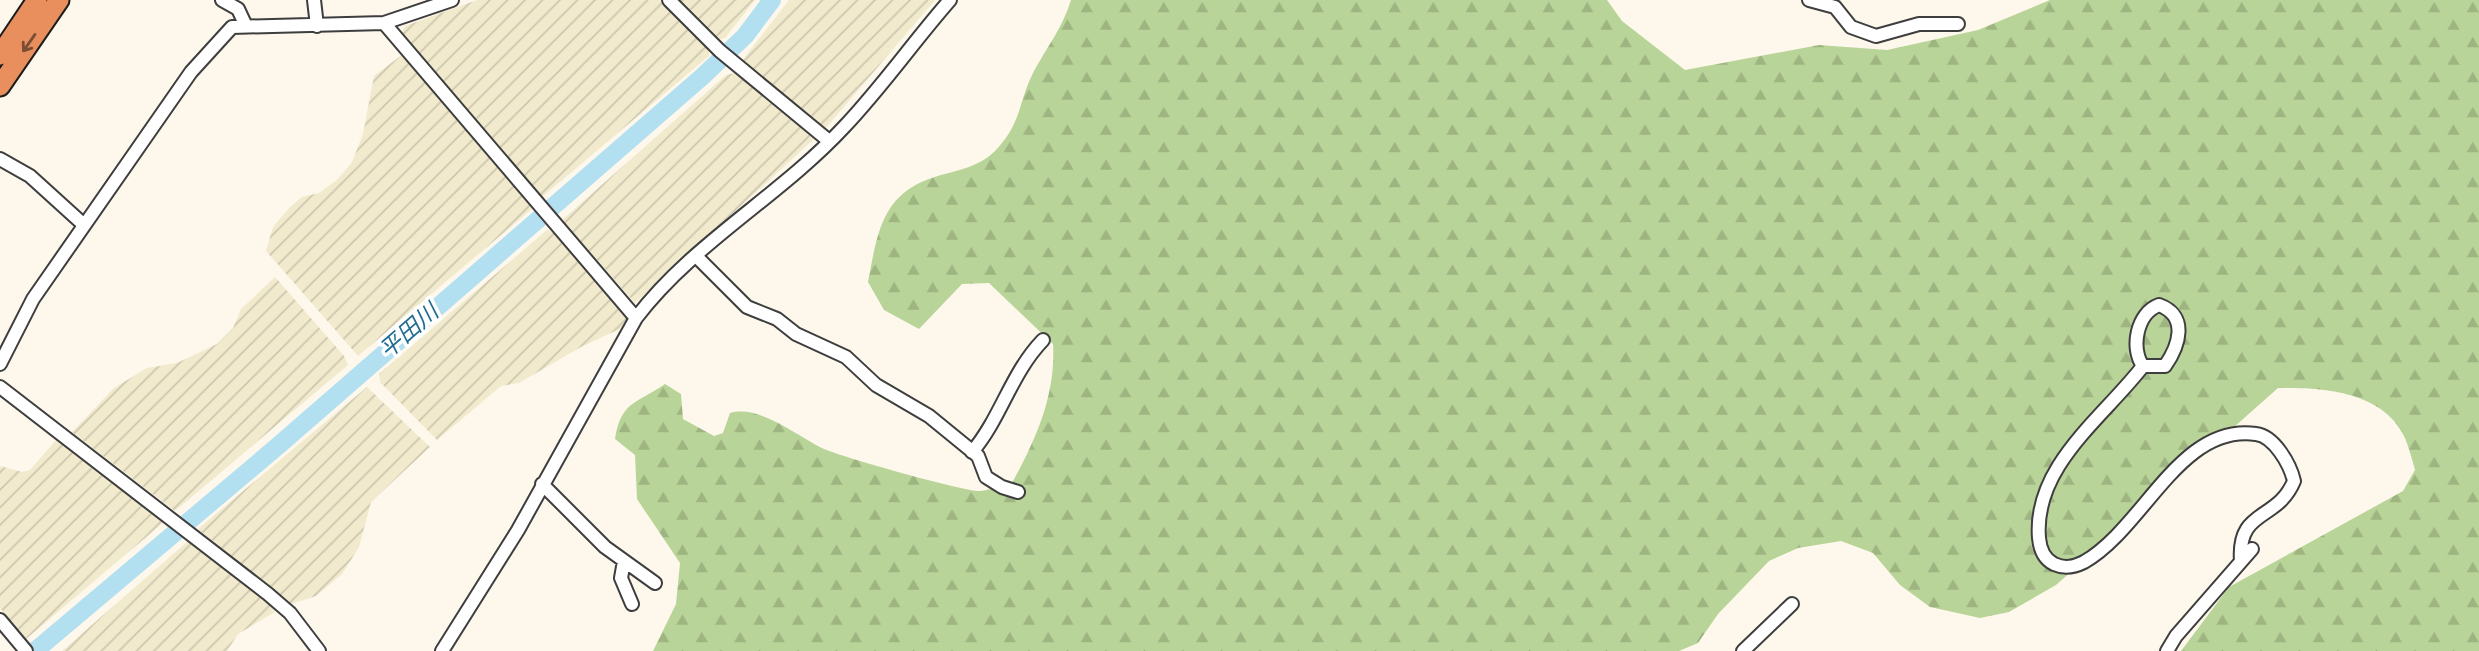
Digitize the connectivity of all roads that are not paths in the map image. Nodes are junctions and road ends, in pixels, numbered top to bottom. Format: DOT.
graph roads {
  1 [pos="37,0"];
  2 [pos="60,0"];
  3 [pos="222,0"];
  4 [pos="314,0"];
  5 [pos="452,0"];
  6 [pos="669,0"];
  7 [pos="950,0"];
  8 [pos="1808,0"];
  9 [pos="384,23"];
  10 [pos="245,24"];
  11 [pos="1958,24"];
  12 [pos="317,26"];
  13 [pos="0,54"];
  14 [pos="0,86"];
  15 [pos="829,141"];
  16 [pos="0,159"];
  17 [pos="84,225"];
  18 [pos="696,257"];
  19 [pos="636,318"];
  20 [pos="1042,340"];
  21 [pos="0,364"];
  22 [pos="2143,366"];
  23 [pos="0,387"];
  24 [pos="972,452"];
  25 [pos="542,484"];
  26 [pos="1018,492"];
  27 [pos="2252,549"];
  28 [pos="624,561"];
  29 [pos="2241,561"];
  30 [pos="655,583"];
  31 [pos="632,604"];
  32 [pos="1792,604"];
  33 [pos="0,620"];
  34 [pos="26,650"];
  35 [pos="319,651"];
  36 [pos="442,651"];
  37 [pos="1743,651"];
  38 [pos="2167,651"];
  1 -- 13 [label="highway"];
  2 -- 14 [label="highway, one-way"];
  3 -- 10 [label="street"];
  4 -- 12 [label="street"];
  5 -- 9 [label="street"];
  6 -- 15 [label="street"];
  7 -- 15 [label="street"];
  8 -- 11 [label="street"];
  9 -- 12 [label="street"];
  9 -- 19 [label="street"];
  10 -- 12 [label="street"];
  10 -- 17 [label="street"];
  15 -- 18 [label="street"];
  16 -- 17 [label="street"];
  17 -- 21 [label="street"];
  18 -- 19 [label="street"];
  18 -- 24 [label="street"];
  19 -- 25 [label="street"];
  20 -- 24 [label="street"];
  22 -- 22 [label="street"];
  22 -- 29 [label="street"];
  23 -- 35 [label="street"];
  24 -- 26 [label="street"];
  25 -- 28 [label="street"];
  25 -- 36 [label="street"];
  27 -- 29 [label="street"];
  28 -- 30 [label="street"];
  28 -- 31 [label="street"];
  29 -- 38 [label="street"];
  32 -- 37 [label="street"];
  33 -- 34 [label="street"];
}
